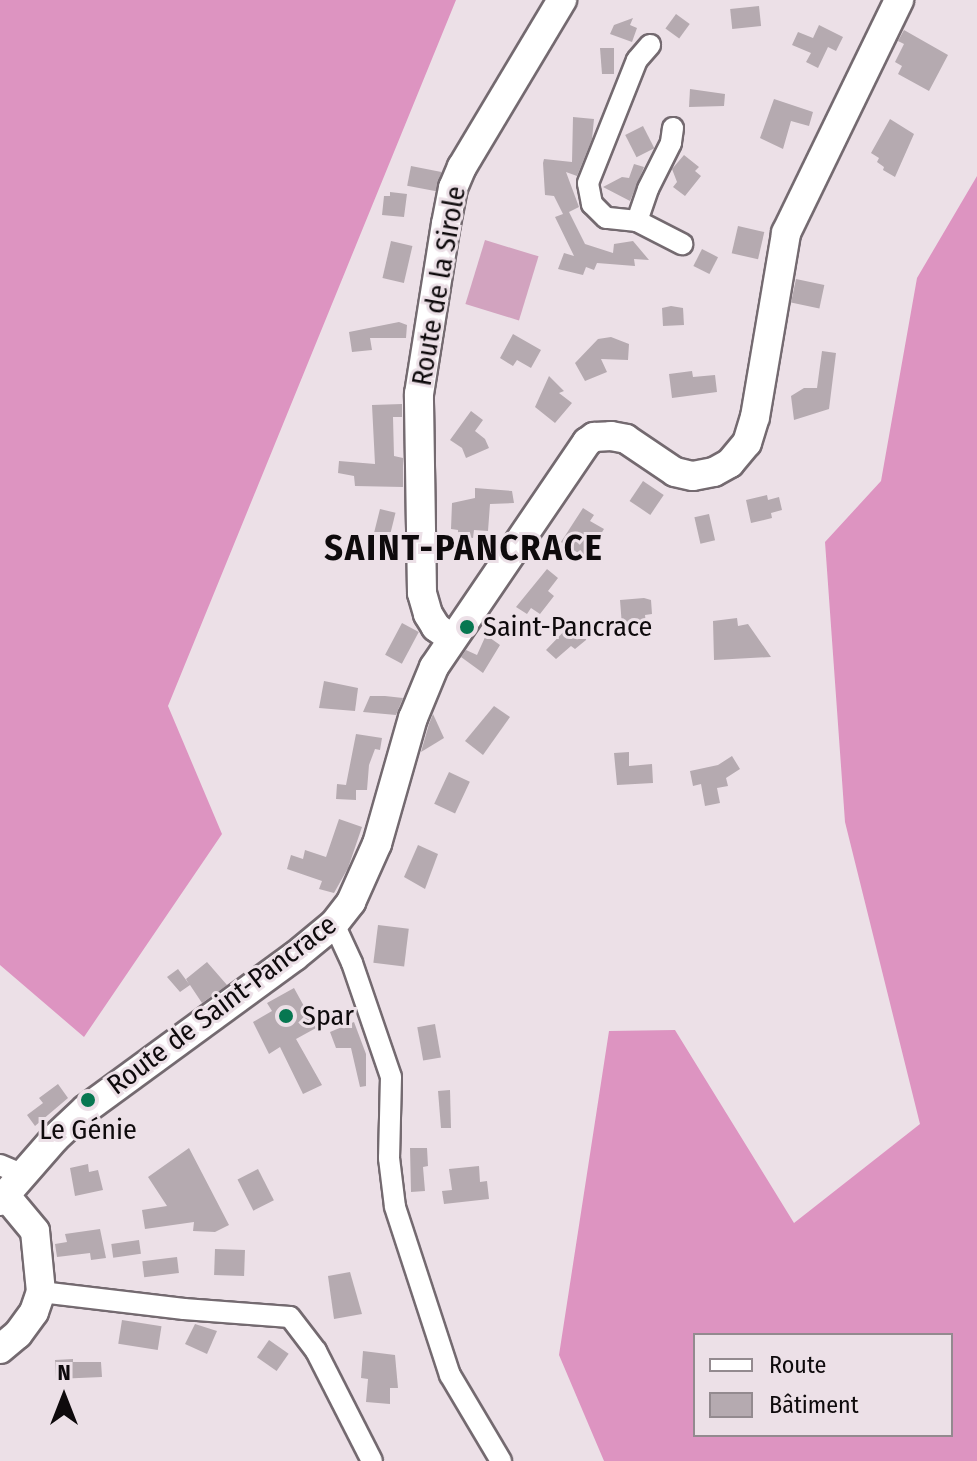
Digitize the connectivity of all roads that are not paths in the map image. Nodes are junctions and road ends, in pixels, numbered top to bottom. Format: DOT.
graph roads {
  1 [pos="562,0"];
  2 [pos="899,0"];
  3 [pos="650,45"];
  4 [pos="673,128"];
  5 [pos="637,221"];
  6 [pos="682,244"];
  7 [pos="451,638"];
  8 [pos="334,924"];
  9 [pos="7,1184"];
  10 [pos="41,1292"];
  11 [pos="0,1349"];
  12 [pos="372,1461"];
  13 [pos="501,1461"];
  1 -- 7 [label="street, Route de la Sirole"];
  2 -- 7 [label="street, Route de Saint-Pancrace"];
  3 -- 5 [label="street"];
  4 -- 5 [label="street"];
  5 -- 6 [label="street"];
  7 -- 8 [label="street, Route de Saint-Pancrace"];
  8 -- 9 [label="street, Route de Saint-Pancrace"];
  8 -- 13 [label="street"];
  9 -- 10 [label="street"];
  10 -- 11 [label="street"];
  10 -- 12 [label="street"];
}
